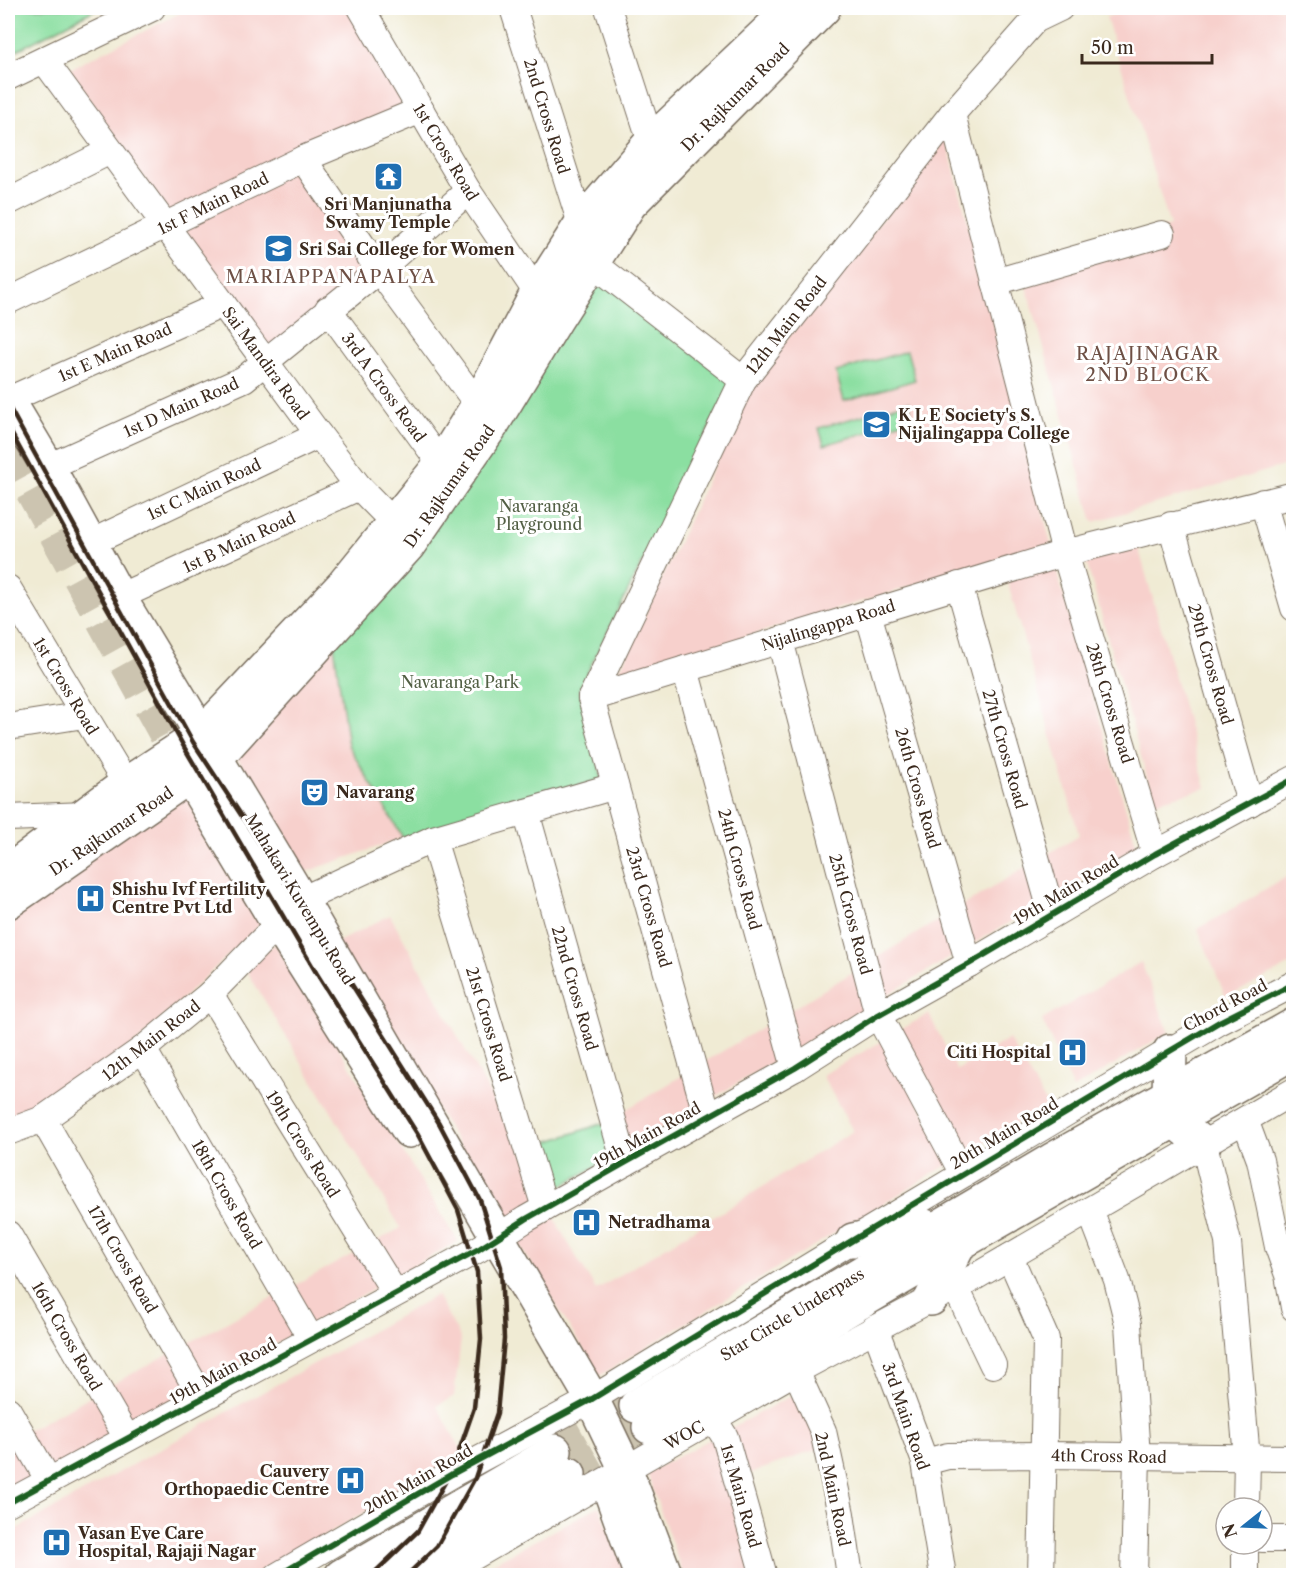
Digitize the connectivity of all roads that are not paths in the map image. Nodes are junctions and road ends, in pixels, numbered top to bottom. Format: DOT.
graph roads {
  1 [pos="152,8"];
  2 [pos="361,8"];
  3 [pos="513,8"];
  4 [pos="608,8"];
  5 [pos="792,8"];
  6 [pos="824,8"];
  7 [pos="1060,8"];
  8 [pos="1029,14"];
  9 [pos="44,60"];
  10 [pos="8,77"];
  11 [pos="421,110"];
  12 [pos="952,114"];
  13 [pos="651,142"];
  14 [pos="110,151"];
  15 [pos="303,159"];
  16 [pos="468,191"];
  17 [pos="8,202"];
  18 [pos="581,224"];
  19 [pos="166,226"];
  20 [pos="1162,234"];
  21 [pos="593,263"];
  22 [pos="379,270"];
  23 [pos="995,282"];
  24 [pos="537,292"];
  25 [pos="8,301"];
  26 [pos="223,304"];
  27 [pos="328,309"];
  28 [pos="264,361"];
  29 [pos="743,380"];
  30 [pos="8,400"];
  31 [pos="478,405"];
  32 [pos="319,435"];
  33 [pos="441,464"];
  34 [pos="48,467"];
  35 [pos="359,487"];
  36 [pos="1293,495"];
  37 [pos="1263,502"];
  38 [pos="1171,525"];
  39 [pos="403,532"];
  40 [pos="90,543"];
  41 [pos="1065,553"];
  42 [pos="959,585"];
  43 [pos="8,588"];
  44 [pos="119,597"];
  45 [pos="1293,608"];
  46 [pos="868,613"];
  47 [pos="18,628"];
  48 [pos="780,640"];
  49 [pos="685,669"];
  50 [pos="591,698"];
  51 [pos="84,715"];
  52 [pos="8,727"];
  53 [pos="209,746"];
  54 [pos="182,765"];
  55 [pos="1293,779"];
  56 [pos="126,784"];
  57 [pos="615,786"];
  58 [pos="1250,803"];
  59 [pos="526,812"];
  60 [pos="86,815"];
  61 [pos="8,818"];
  62 [pos="433,839"];
  63 [pos="1155,854"];
  64 [pos="8,872"];
  65 [pos="301,900"];
  66 [pos="8,902"];
  67 [pos="1052,914"];
  68 [pos="278,924"];
  69 [pos="969,964"];
  70 [pos="1293,984"];
  71 [pos="210,994"];
  72 [pos="878,1015"];
  73 [pos="1293,1025"];
  74 [pos="143,1049"];
  75 [pos="1170,1051"];
  76 [pos="1293,1052"];
  77 [pos="1244,1067"];
  78 [pos="795,1068"];
  79 [pos="1293,1091"];
  80 [pos="1172,1108"];
  81 [pos="707,1117"];
  82 [pos="43,1119"];
  83 [pos="1245,1120"];
  84 [pos="8,1132"];
  85 [pos="1204,1145"];
  86 [pos="625,1163"];
  87 [pos="963,1174"];
  88 [pos="545,1208"];
  89 [pos="1090,1210"];
  90 [pos="953,1232"];
  91 [pos="8,1234"];
  92 [pos="853,1240"];
  93 [pos="488,1243"];
  94 [pos="1010,1257"];
  95 [pos="395,1293"];
  96 [pos="944,1293"];
  97 [pos="1293,1308"];
  98 [pos="875,1328"];
  99 [pos="311,1339"];
  100 [pos="993,1365"];
  101 [pos="796,1371"];
  102 [pos="202,1398"];
  103 [pos="583,1404"];
  104 [pos="8,1410"];
  105 [pos="642,1417"];
  106 [pos="713,1418"];
  107 [pos="128,1438"];
  108 [pos="1044,1455"];
  109 [pos="1137,1456"];
  110 [pos="1247,1458"];
  111 [pos="1293,1458"];
  112 [pos="925,1462"];
  113 [pos="616,1474"];
  114 [pos="49,1481"];
  115 [pos="1246,1496"];
  116 [pos="8,1503"];
  117 [pos="1274,1539"];
  118 [pos="1293,1539"];
  119 [pos="1245,1556"];
  120 [pos="277,1575"];
  121 [pos="341,1575"];
  122 [pos="397,1575"];
  123 [pos="440,1575"];
  124 [pos="641,1575"];
  125 [pos="666,1575"];
  126 [pos="764,1575"];
  127 [pos="850,1575"];
  128 [pos="943,1575"];
  129 [pos="1041,1575"];
  130 [pos="1134,1575"];
  131 [pos="1245,1575"];
  1 -- 9 [label="street"];
  2 -- 11 [label="street, 1st Cross Road"];
  3 -- 18 [label="street, 2nd Cross Road"];
  4 -- 13 [label="street"];
  5 -- 13 [label="main road, Dr. Rajkumar Road"];
  6 -- 21 [label="main road, Dr. Rajkumar Road"];
  7 -- 8 [label="street, 12th Main Road"];
  8 -- 12 [label="street, 12th Main Road"];
  9 -- 10 [label="street"];
  9 -- 14 [label="street, Sai Mandira Road"];
  11 -- 15 [label="street, 1st F Main Road"];
  11 -- 16 [label="street, 1st Cross Road"];
  12 -- 23 [label="street, 28th Cross Road"];
  12 -- 29 [label="street, 12th Main Road"];
  13 -- 18 [label="main road, Dr. Rajkumar Road"];
  14 -- 17 [label="street"];
  14 -- 19 [label="street, Sai Mandira Road"];
  15 -- 19 [label="street, 1st F Main Road"];
  15 -- 22 [label="street"];
  16 -- 22 [label="street, 1st D Main Road"];
  16 -- 24 [label="street, 1st Cross Road"];
  18 -- 24 [label="main road, Dr. Rajkumar Road"];
  19 -- 25 [label="street, 1st F Main Road"];
  19 -- 26 [label="street, Sai Mandira Road"];
  20 -- 23 [label="street"];
  21 -- 29 [label="street"];
  21 -- 39 [label="main road, Dr. Rajkumar Road"];
  22 -- 27 [label="street, 1st D Main Road"];
  22 -- 31 [label="street"];
  23 -- 41 [label="street, 28th Cross Road"];
  24 -- 31 [label="main road, Dr. Rajkumar Road"];
  26 -- 28 [label="street, Sai Mandira Road"];
  26 -- 30 [label="street, 1st E Main Road"];
  27 -- 28 [label="street, 1st D Main Road"];
  27 -- 33 [label="street, 3rd A Cross Road"];
  28 -- 32 [label="street, Sai Mandira Road"];
  28 -- 34 [label="street, 1st D Main Road"];
  29 -- 50 [label="street, 12th Main Road"];
  30 -- 34 [label="main road, Mahakavi Kuvempu Road"];
  31 -- 33 [label="main road, Dr. Rajkumar Road"];
  32 -- 35 [label="street, Sai Mandira Road"];
  32 -- 40 [label="street, 1st C Main Road"];
  33 -- 39 [label="main road, Dr. Rajkumar Road"];
  34 -- 40 [label="main road, Mahakavi Kuvempu Road"];
  35 -- 39 [label="street, Sai Mandira Road"];
  35 -- 44 [label="street, 1st B Main Road"];
  36 -- 37 [label="street, Nijalingappa Road"];
  37 -- 38 [label="street, Nijalingappa Road"];
  37 -- 45 [label="street"];
  38 -- 41 [label="street, Nijalingappa Road"];
  38 -- 58 [label="street, 29th Cross Road"];
  39 -- 53 [label="main road, Dr. Rajkumar Road"];
  40 -- 44 [label="main road, Mahakavi Kuvempu Road"];
  41 -- 42 [label="street, Nijalingappa Road"];
  41 -- 63 [label="street, 28th Cross Road"];
  42 -- 46 [label="street, Nijalingappa Road"];
  42 -- 67 [label="street, 27th Cross Road"];
  43 -- 47 [label="street, 1st Cross Road"];
  44 -- 53 [label="main road, Mahakavi Kuvempu Road"];
  46 -- 48 [label="street, Nijalingappa Road"];
  46 -- 69 [label="street, 26th Cross Road"];
  47 -- 51 [label="street, 1st Cross Road"];
  48 -- 49 [label="street, Nijalingappa Road"];
  48 -- 72 [label="street, 25th Cross Road"];
  49 -- 50 [label="street, Nijalingappa Road"];
  49 -- 78 [label="street, 24th Cross Road"];
  50 -- 57 [label="street, 23rd Cross Road"];
  51 -- 52 [label="street"];
  51 -- 56 [label="street, 1st Cross Road"];
  53 -- 54 [label="main road, Dr. Rajkumar Road"];
  53 -- 65 [label="main road, Mahakavi Kuvempu Road"];
  54 -- 56 [label="main road, Dr. Rajkumar Road"];
  54 -- 66 [label="main road, Dr. Rajkumar Road"];
  54 -- 68 [label="main road, Mahakavi Kuvempu Road"];
  55 -- 58 [label="street, 19th Main Road"];
  56 -- 60 [label="main road, Dr. Rajkumar Road"];
  57 -- 59 [label="street"];
  57 -- 81 [label="street, 23rd Cross Road"];
  58 -- 63 [label="street, 19th Main Road"];
  59 -- 62 [label="street"];
  59 -- 86 [label="street, 22nd Cross Road"];
  60 -- 61 [label="street"];
  60 -- 64 [label="main road, Dr. Rajkumar Road"];
  62 -- 65 [label="street"];
  62 -- 88 [label="street, 21st Cross Road"];
  63 -- 67 [label="street, 19th Main Road"];
  65 -- 93 [label="main road, Mahakavi Kuvempu Road"];
  67 -- 69 [label="street, 19th Main Road"];
  68 -- 71 [label="street, 12th Main Road"];
  68 -- 93 [label="main road, Mahakavi Kuvempu Road"];
  69 -- 72 [label="street, 19th Main Road"];
  70 -- 75 [label="street, Chord Road"];
  71 -- 74 [label="street, 12th Main Road"];
  71 -- 95 [label="street, 19th Cross Road"];
  72 -- 78 [label="street, 19th Main Road"];
  72 -- 87 [label="street, 25th Cross Road"];
  73 -- 77 [label="main road"];
  74 -- 82 [label="street, 12th Main Road"];
  74 -- 99 [label="street, 18th Cross Road"];
  75 -- 80 [label="main road"];
  75 -- 87 [label="street, 20th Main Road"];
  76 -- 77 [label="main road"];
  77 -- 80 [label="main road"];
  78 -- 81 [label="street, 19th Main Road"];
  79 -- 83 [label="street"];
  80 -- 85 [label="main road"];
  80 -- 90 [label="main road"];
  81 -- 86 [label="street, 19th Main Road"];
  82 -- 84 [label="street, 12th Main Road"];
  82 -- 102 [label="street, 17th Cross Road"];
  83 -- 85 [label="street"];
  83 -- 97 [label="street"];
  85 -- 89 [label="street, WOC"];
  85 -- 110 [label="street"];
  86 -- 88 [label="street, 19th Main Road"];
  87 -- 92 [label="street, 20th Main Road"];
  88 -- 93 [label="street, 19th Main Road"];
  89 -- 94 [label="street, WOC"];
  89 -- 109 [label="street"];
  90 -- 92 [label="main road"];
  90 -- 96 [label="main road"];
  90 -- 105 [label="main road, Star Circle Underpass"];
  91 -- 107 [label="street, 16th Cross Road"];
  92 -- 103 [label="street, 20th Main Road"];
  93 -- 95 [label="street, 19th Main Road"];
  93 -- 103 [label="main road, Mahakavi Kuvempu Road"];
  94 -- 96 [label="street, WOC"];
  94 -- 108 [label="street"];
  95 -- 99 [label="street, 19th Main Road"];
  96 -- 98 [label="street, WOC"];
  96 -- 100 [label="street"];
  98 -- 101 [label="street, WOC"];
  98 -- 112 [label="street, 3rd Main Road"];
  99 -- 102 [label="street, 19th Main Road"];
  101 -- 106 [label="street, WOC"];
  101 -- 127 [label="street, 2nd Main Road"];
  102 -- 107 [label="street, 19th Main Road"];
  103 -- 113 [label="main road, Mahakavi Kuvempu Road"];
  103 -- 120 [label="street, 20th Main Road"];
  104 -- 114 [label="street"];
  106 -- 113 [label="street, WOC"];
  106 -- 126 [label="street, 1st Main Road"];
  107 -- 114 [label="street, 19th Main Road"];
  108 -- 109 [label="street, 4th Cross Road"];
  108 -- 112 [label="street, 4th Cross Road"];
  108 -- 129 [label="street"];
  109 -- 110 [label="street, 4th Cross Road"];
  109 -- 130 [label="street"];
  110 -- 111 [label="street, 4th Cross Road"];
  110 -- 115 [label="street"];
  112 -- 128 [label="street, 3rd Main Road"];
  113 -- 123 [label="street, WOC"];
  113 -- 124 [label="main road"];
  113 -- 125 [label="main road"];
  114 -- 116 [label="street, 19th Main Road"];
  117 -- 118 [label="street"];
  119 -- 131 [label="street"];
  121 -- 122 [label="main road"];
}
